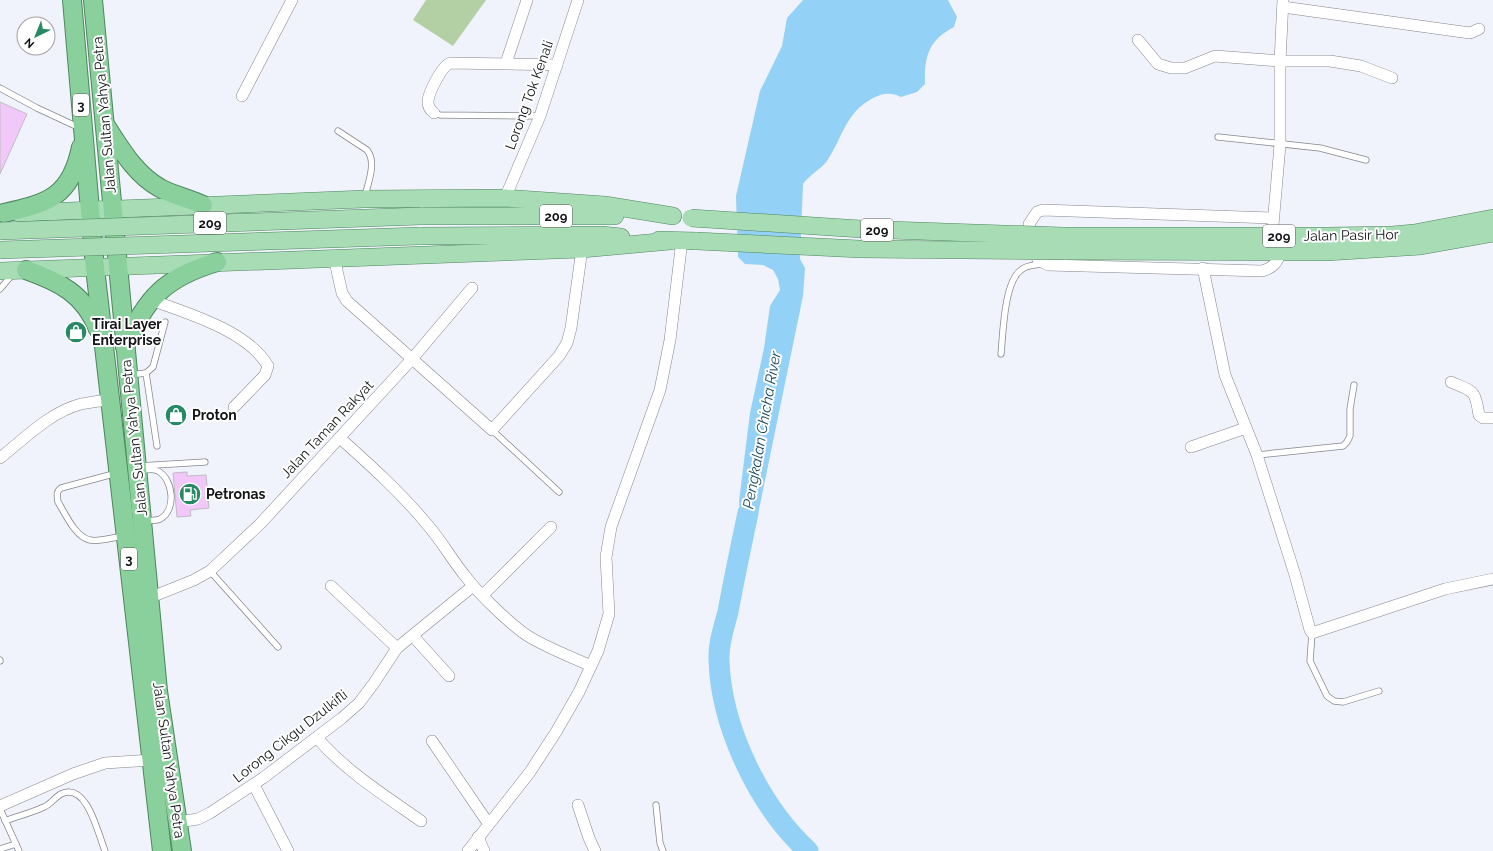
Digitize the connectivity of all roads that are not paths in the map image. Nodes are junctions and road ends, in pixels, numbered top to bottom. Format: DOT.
graph roads {
  1 [pos="72,0"];
  2 [pos="93,0"];
  3 [pos="292,0"];
  4 [pos="527,0"];
  5 [pos="578,0"];
  6 [pos="1283,4"];
  7 [pos="1480,29"];
  8 [pos="1138,40"];
  9 [pos="1280,61"];
  10 [pos="506,64"];
  11 [pos="556,65"];
  12 [pos="1392,78"];
  13 [pos="0,88"];
  14 [pos="242,96"];
  15 [pos="434,113"];
  16 [pos="540,116"];
  17 [pos="104,124"];
  18 [pos="83,130"];
  19 [pos="338,131"];
  20 [pos="1218,137"];
  21 [pos="1280,145"];
  22 [pos="1366,160"];
  23 [pos="505,198"];
  24 [pos="364,199"];
  25 [pos="203,205"];
  26 [pos="180,206"];
  27 [pos="112,209"];
  28 [pos="90,211"];
  29 [pos="38,212"];
  30 [pos="2,213"];
  31 [pos="673,216"];
  32 [pos="1273,218"];
  33 [pos="1493,218"];
  34 [pos="0,231"];
  35 [pos="1493,233"];
  36 [pos="1272,236"];
  37 [pos="683,240"];
  38 [pos="1063,243"];
  39 [pos="582,249"];
  40 [pos="0,250"];
  41 [pos="1281,252"];
  42 [pos="334,258"];
  43 [pos="217,262"];
  44 [pos="176,264"];
  45 [pos="1042,264"];
  46 [pos="117,267"];
  47 [pos="95,268"];
  48 [pos="1202,268"];
  49 [pos="56,269"];
  50 [pos="14,270"];
  51 [pos="0,288"];
  52 [pos="472,288"];
  53 [pos="151,300"];
  54 [pos="165,322"];
  55 [pos="105,346"];
  56 [pos="125,348"];
  57 [pos="1001,354"];
  58 [pos="412,359"];
  59 [pos="146,373"];
  60 [pos="127,375"];
  61 [pos="1451,382"];
  62 [pos="1354,384"];
  63 [pos="112,399"];
  64 [pos="234,406"];
  65 [pos="1493,418"];
  66 [pos="1246,428"];
  67 [pos="492,430"];
  68 [pos="340,438"];
  69 [pos="157,446"];
  70 [pos="1191,447"];
  71 [pos="1257,454"];
  72 [pos="0,458"];
  73 [pos="205,462"];
  74 [pos="131,470"];
  75 [pos="559,492"];
  76 [pos="142,521"];
  77 [pos="551,528"];
  78 [pos="126,536"];
  79 [pos="210,571"];
  80 [pos="1493,579"];
  81 [pos="331,586"];
  82 [pos="473,586"];
  83 [pos="483,595"];
  84 [pos="149,598"];
  85 [pos="1312,633"];
  86 [pos="413,636"];
  87 [pos="278,647"];
  88 [pos="397,648"];
  89 [pos="591,666"];
  90 [pos="449,676"];
  91 [pos="1379,691"];
  92 [pos="317,738"];
  93 [pos="432,741"];
  94 [pos="152,760"];
  95 [pos="254,784"];
  96 [pos="578,805"];
  97 [pos="656,806"];
  98 [pos="0,808"];
  99 [pos="6,821"];
  100 [pos="421,821"];
  101 [pos="178,822"];
  102 [pos="488,823"];
  103 [pos="478,837"];
  104 [pos="16,844"];
  105 [pos="0,849"];
  106 [pos="171,849"];
  107 [pos="19,851"];
  108 [pos="105,851"];
  109 [pos="288,851"];
  110 [pos="468,851"];
  111 [pos="484,851"];
  112 [pos="595,851"];
  113 [pos="663,851"];
  1 -- 18 [label="highway, Jalan Sultan Yahya Petra / 3"];
  2 -- 17 [label="highway, Jalan Sultan Yahya Petra / 3"];
  3 -- 14 [label="street"];
  4 -- 10 [label="street"];
  5 -- 11 [label="street, Lorong Tok Kenali"];
  6 -- 7 [label="street"];
  6 -- 9 [label="street"];
  8 -- 9 [label="street"];
  9 -- 12 [label="street"];
  9 -- 21 [label="street"];
  10 -- 11 [label="street"];
  10 -- 15 [label="street"];
  11 -- 16 [label="street, Lorong Tok Kenali"];
  13 -- 18 [label="lane"];
  15 -- 16 [label="lane"];
  16 -- 23 [label="street, Lorong Tok Kenali"];
  17 -- 25 [label="highway"];
  17 -- 27 [label="highway, Jalan Sultan Yahya Petra / 3"];
  18 -- 28 [label="highway, Jalan Sultan Yahya Petra / 3"];
  18 -- 30 [label="highway"];
  19 -- 24 [label="lane"];
  20 -- 21 [label="lane"];
  21 -- 22 [label="lane"];
  21 -- 32 [label="street"];
  23 -- 24 [label="main road"];
  23 -- 31 [label="main road"];
  24 -- 25 [label="main road"];
  25 -- 26 [label="main road"];
  26 -- 27 [label="main road"];
  26 -- 44 [label="main road"];
  27 -- 28 [label="main road"];
  27 -- 46 [label="highway, Jalan Sultan Yahya Petra / 3"];
  28 -- 29 [label="main road"];
  28 -- 47 [label="highway, Jalan Sultan Yahya Petra / 3"];
  29 -- 30 [label="main road"];
  29 -- 49 [label="main road"];
  31 -- 34 [label="main road, 209, bridge"];
  31 -- 38 [label="main road, 209, bridge"];
  32 -- 36 [label="street"];
  32 -- 45 [label="street"];
  33 -- 36 [label="main road, Jalan Pasir Hor / 209"];
  35 -- 41 [label="main road, Jalan Pasir Hor / 209"];
  36 -- 38 [label="main road, Jalan Pasir Hor / 209"];
  37 -- 38 [label="main road, 209, bridge"];
  37 -- 39 [label="main road"];
  37 -- 40 [label="main road, 209, bridge"];
  37 -- 89 [label="street"];
  38 -- 41 [label="main road, Jalan Pasir Hor / 209"];
  39 -- 42 [label="main road"];
  39 -- 67 [label="street"];
  41 -- 48 [label="street"];
  42 -- 43 [label="main road"];
  42 -- 58 [label="street"];
  43 -- 44 [label="main road"];
  43 -- 53 [label="highway"];
  44 -- 46 [label="main road"];
  45 -- 48 [label="street"];
  45 -- 57 [label="lane"];
  46 -- 47 [label="main road"];
  46 -- 56 [label="highway, Jalan Sultan Yahya Petra / 3"];
  47 -- 49 [label="main road"];
  47 -- 55 [label="highway, Jalan Sultan Yahya Petra / 3"];
  48 -- 66 [label="street"];
  49 -- 50 [label="main road"];
  50 -- 51 [label="lane"];
  50 -- 55 [label="highway"];
  52 -- 58 [label="street, Jalan Taman Rakyat"];
  53 -- 56 [label="highway"];
  53 -- 64 [label="street"];
  54 -- 59 [label="lane"];
  55 -- 63 [label="highway, Jalan Sultan Yahya Petra / 3"];
  56 -- 60 [label="highway, Jalan Sultan Yahya Petra / 3"];
  58 -- 67 [label="street"];
  58 -- 68 [label="street, Jalan Taman Rakyat"];
  59 -- 60 [label="lane"];
  59 -- 69 [label="lane"];
  60 -- 74 [label="highway, Jalan Sultan Yahya Petra / 3"];
  61 -- 65 [label="street"];
  62 -- 71 [label="lane"];
  63 -- 72 [label="street"];
  63 -- 74 [label="highway, Jalan Sultan Yahya Petra / 3"];
  66 -- 70 [label="street"];
  66 -- 71 [label="street"];
  67 -- 75 [label="lane"];
  68 -- 79 [label="street, Jalan Taman Rakyat"];
  68 -- 82 [label="street"];
  71 -- 85 [label="street"];
  73 -- 74 [label="lane"];
  74 -- 76 [label="highway, Jalan Sultan Yahya Petra / 3"];
  74 -- 76 [label="lane"];
  74 -- 78 [label="highway, Jalan Sultan Yahya Petra / 3"];
  74 -- 78 [label="lane"];
  76 -- 84 [label="highway, Jalan Sultan Yahya Petra / 3"];
  77 -- 83 [label="street"];
  78 -- 94 [label="highway, Jalan Sultan Yahya Petra / 3"];
  79 -- 84 [label="street, Jalan Taman Rakyat"];
  79 -- 87 [label="lane"];
  80 -- 85 [label="street"];
  81 -- 88 [label="street"];
  82 -- 83 [label="street"];
  82 -- 86 [label="street, Lorong Cikgu Dzulkifli"];
  83 -- 89 [label="street"];
  84 -- 101 [label="highway, Jalan Sultan Yahya Petra / 3"];
  85 -- 91 [label="lane"];
  86 -- 88 [label="street, Lorong Cikgu Dzulkifli"];
  86 -- 90 [label="street"];
  88 -- 92 [label="street, Lorong Cikgu Dzulkifli"];
  89 -- 102 [label="street"];
  92 -- 95 [label="street, Lorong Cikgu Dzulkifli"];
  92 -- 100 [label="street"];
  93 -- 102 [label="street"];
  94 -- 98 [label="street"];
  94 -- 106 [label="highway, Jalan Sultan Yahya Petra / 3"];
  95 -- 101 [label="street, Lorong Cikgu Dzulkifli"];
  95 -- 109 [label="street"];
  96 -- 112 [label="street"];
  97 -- 113 [label="lane"];
  98 -- 99 [label="lane"];
  99 -- 104 [label="lane"];
  99 -- 108 [label="lane"];
  101 -- 106 [label="highway, Jalan Sultan Yahya Petra / 3"];
  102 -- 103 [label="street"];
  103 -- 110 [label="street"];
  103 -- 111 [label="street"];
  104 -- 105 [label="lane"];
  104 -- 107 [label="lane"];
}
